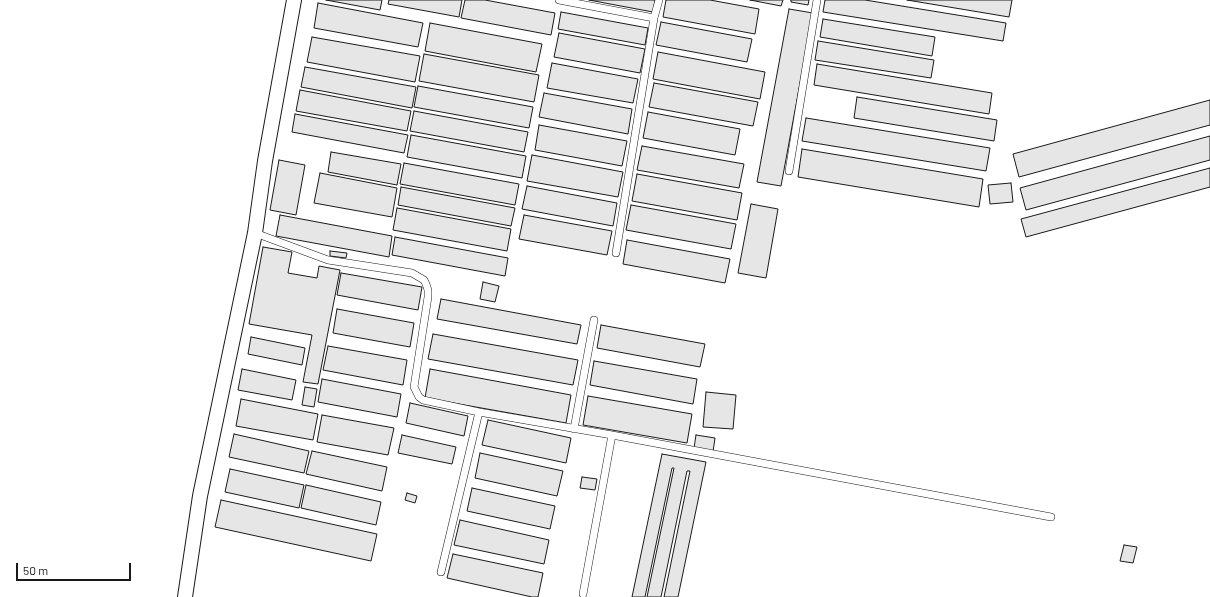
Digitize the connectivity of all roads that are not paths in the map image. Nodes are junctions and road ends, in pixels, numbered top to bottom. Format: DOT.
graph roads {
  1 [pos="294,0"];
  2 [pos="559,0"];
  3 [pos="659,0"];
  4 [pos="817,0"];
  5 [pos="654,18"];
  6 [pos="789,171"];
  7 [pos="255,233"];
  8 [pos="616,254"];
  9 [pos="594,320"];
  10 [pos="479,412"];
  11 [pos="574,429"];
  12 [pos="612,435"];
  13 [pos="1051,517"];
  14 [pos="442,572"];
  15 [pos="583,594"];
  16 [pos="185,597"];
  1 -- 7 [label="street"];
  2 -- 5 [label="lane"];
  3 -- 5 [label="lane"];
  4 -- 6 [label="lane"];
  5 -- 8 [label="lane"];
  7 -- 10 [label="lane"];
  7 -- 16 [label="street"];
  9 -- 11 [label="lane"];
  10 -- 11 [label="lane"];
  10 -- 14 [label="lane"];
  11 -- 12 [label="lane"];
  12 -- 13 [label="lane"];
  12 -- 15 [label="lane"];
}
